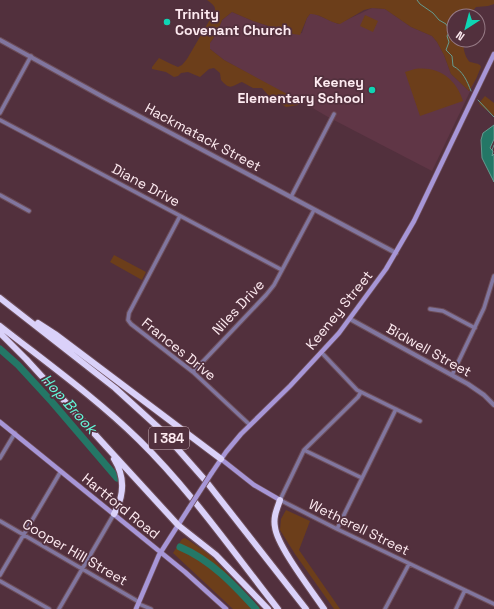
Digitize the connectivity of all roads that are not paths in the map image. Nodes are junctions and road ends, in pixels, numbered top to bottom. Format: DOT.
graph roads {
  1 [pos="0,40"];
  2 [pos="494,54"];
  3 [pos="31,56"];
  4 [pos="0,113"];
  5 [pos="334,114"];
  6 [pos="0,120"];
  7 [pos="0,195"];
  8 [pos="291,197"];
  9 [pos="314,210"];
  10 [pos="29,211"];
  11 [pos="180,216"];
  12 [pos="396,253"];
  13 [pos="282,270"];
  14 [pos="494,276"];
  15 [pos="0,298"];
  16 [pos="430,309"];
  17 [pos="20,313"];
  18 [pos="350,320"];
  19 [pos="0,326"];
  20 [pos="475,328"];
  21 [pos="0,333"];
  22 [pos="321,352"];
  23 [pos="193,372"];
  24 [pos="452,375"];
  25 [pos="361,392"];
  26 [pos="494,405"];
  27 [pos="396,409"];
  28 [pos="420,421"];
  29 [pos="0,422"];
  30 [pos="250,425"];
  31 [pos="15,433"];
  32 [pos="99,438"];
  33 [pos="304,450"];
  34 [pos="0,458"];
  35 [pos="221,459"];
  36 [pos="61,471"];
  37 [pos="362,478"];
  38 [pos="280,500"];
  39 [pos="114,514"];
  40 [pos="0,521"];
  41 [pos="178,525"];
  42 [pos="336,528"];
  43 [pos="24,535"];
  44 [pos="161,552"];
  45 [pos="409,564"];
  46 [pos="82,568"];
  47 [pos="0,575"];
  48 [pos="0,581"];
  49 [pos="465,590"];
  50 [pos="139,603"];
  51 [pos="494,604"];
  52 [pos="49,609"];
  53 [pos="59,609"];
  54 [pos="136,609"];
  55 [pos="152,609"];
  56 [pos="226,609"];
  57 [pos="268,609"];
  58 [pos="278,609"];
  59 [pos="306,609"];
  60 [pos="324,609"];
  61 [pos="385,609"];
  62 [pos="456,609"];
  1 -- 3 [label="street, Hackmatack Street"];
  2 -- 12 [label="main road, Keeney Street"];
  3 -- 4 [label="street"];
  3 -- 8 [label="street, Hackmatack Street"];
  5 -- 8 [label="street"];
  6 -- 11 [label="street, Diane Drive"];
  7 -- 10 [label="street"];
  8 -- 9 [label="street, Hackmatack Street"];
  9 -- 12 [label="street, Hackmatack Street"];
  9 -- 13 [label="street, Niles Drive"];
  11 -- 13 [label="street, Diane Drive"];
  11 -- 23 [label="street, Frances Drive"];
  12 -- 18 [label="main road, Keeney Street"];
  13 -- 23 [label="street, Niles Drive"];
  14 -- 20 [label="street"];
  15 -- 17 [label="highway, I 384"];
  16 -- 20 [label="street"];
  17 -- 35 [label="highway"];
  17 -- 59 [label="highway, I 384"];
  18 -- 22 [label="main road, Keeney Street"];
  18 -- 24 [label="street, Bidwell Street"];
  19 -- 58 [label="highway, I 384"];
  20 -- 24 [label="street"];
  21 -- 32 [label="highway"];
  22 -- 25 [label="street"];
  22 -- 30 [label="main road, Keeney Street"];
  23 -- 30 [label="street, Frances Drive"];
  24 -- 26 [label="street, Bidwell Street"];
  25 -- 27 [label="street"];
  25 -- 33 [label="street"];
  27 -- 28 [label="street"];
  27 -- 37 [label="street"];
  29 -- 31 [label="main road, Hartford Road"];
  30 -- 35 [label="main road, Keeney Street"];
  31 -- 34 [label="street"];
  31 -- 36 [label="main road, Hartford Road"];
  32 -- 39 [label="highway"];
  32 -- 41 [label="highway"];
  33 -- 37 [label="street"];
  33 -- 38 [label="street"];
  35 -- 38 [label="main road, Wetherell Street"];
  35 -- 41 [label="main road, Keeney Street, bridge"];
  36 -- 39 [label="main road, Hartford Road"];
  36 -- 43 [label="street"];
  37 -- 42 [label="street"];
  38 -- 42 [label="street, Wetherell Street"];
  38 -- 60 [label="highway"];
  39 -- 44 [label="main road, Hartford Road"];
  39 -- 46 [label="street"];
  40 -- 43 [label="street, Cooper Hill Street"];
  41 -- 44 [label="main road, Keeney Street"];
  41 -- 57 [label="highway"];
  42 -- 45 [label="street, Wetherell Street"];
  43 -- 46 [label="street, Cooper Hill Street"];
  43 -- 47 [label="street"];
  44 -- 50 [label="main road, Keeney Street"];
  44 -- 56 [label="main road, Hartford Road"];
  45 -- 49 [label="street, Wetherell Street"];
  45 -- 61 [label="street"];
  46 -- 50 [label="street, Cooper Hill Street"];
  46 -- 53 [label="street"];
  48 -- 52 [label="street"];
  49 -- 51 [label="street, Wetherell Street"];
  49 -- 62 [label="street"];
  50 -- 54 [label="main road, Keeney Street"];
  50 -- 55 [label="street, Cooper Hill Street"];
}
